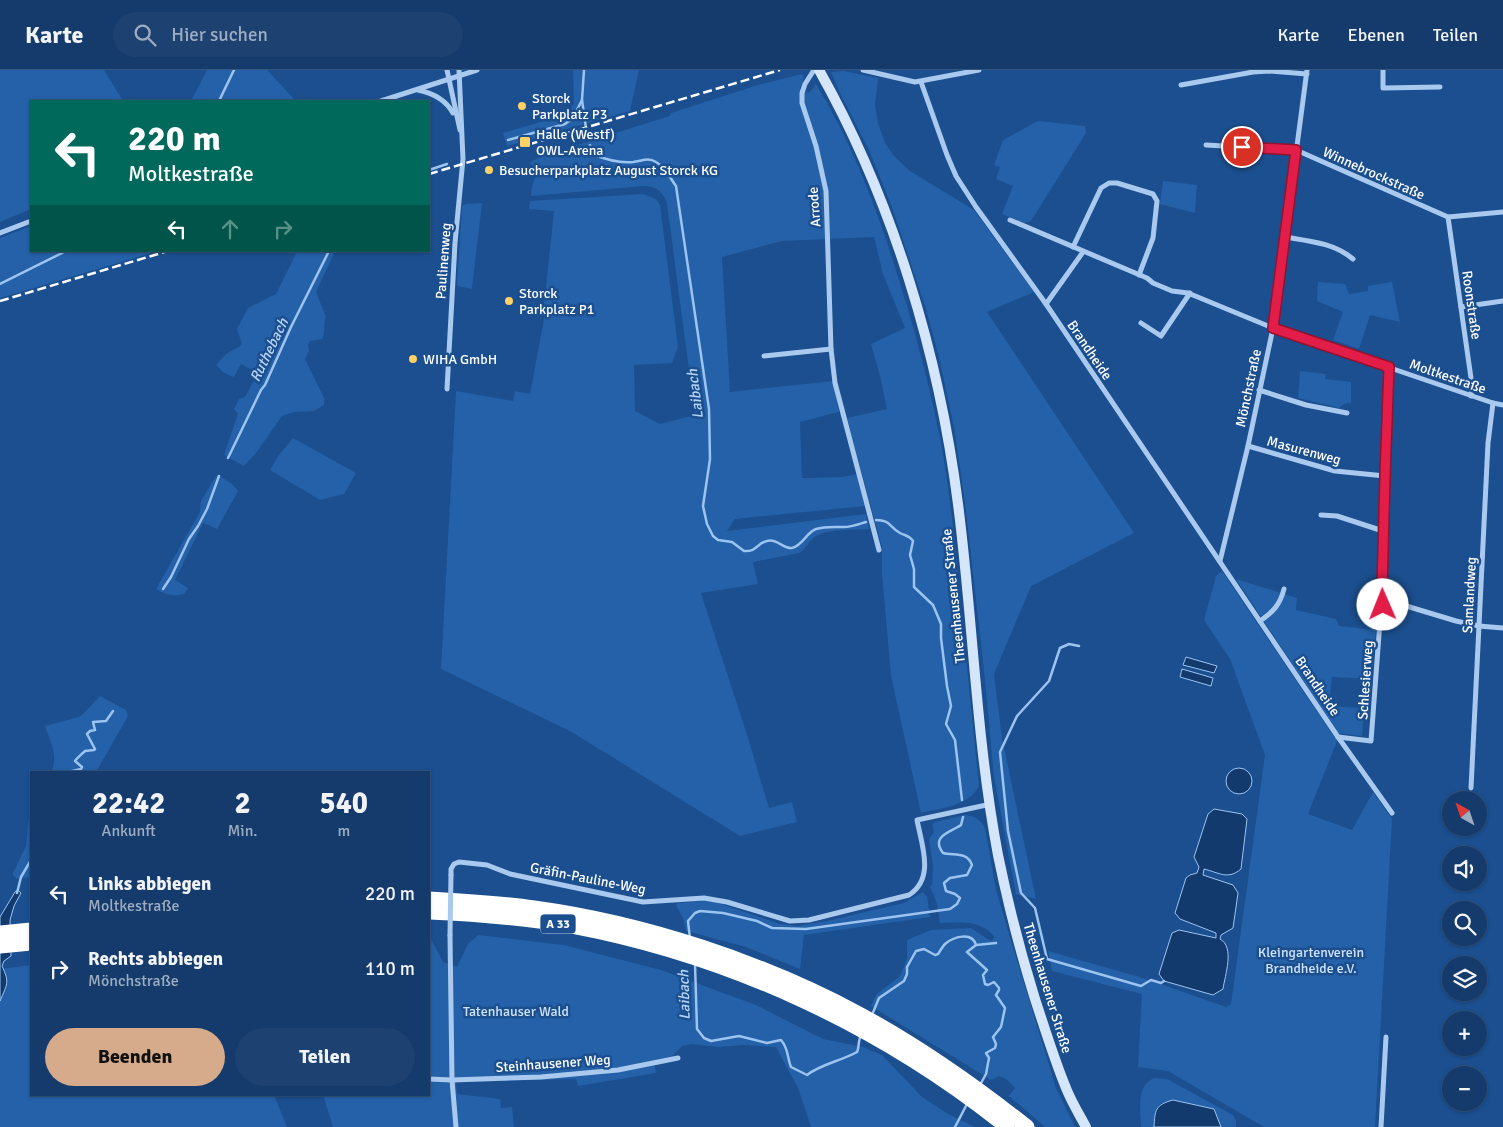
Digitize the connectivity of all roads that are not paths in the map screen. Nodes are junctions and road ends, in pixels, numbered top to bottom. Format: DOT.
graph roads {
  1 [pos="447,70"];
  2 [pos="477,70"];
  3 [pos="814,70"];
  4 [pos="819,70"];
  5 [pos="863,70"];
  6 [pos="979,70"];
  7 [pos="1383,70"];
  8 [pos="1307,72"];
  9 [pos="460,73"];
  10 [pos="448,80"];
  11 [pos="921,82"];
  12 [pos="1181,85"];
  13 [pos="1440,87"];
  14 [pos="416,90"];
  15 [pos="384,100"];
  16 [pos="456,118"];
  17 [pos="461,136"];
  18 [pos="1206,145"];
  19 [pos="1296,150"];
  20 [pos="1503,212"];
  21 [pos="1448,217"];
  22 [pos="1010,220"];
  23 [pos="30,221"];
  24 [pos="0,233"];
  25 [pos="1285,237"];
  26 [pos="1073,247"];
  27 [pos="1083,252"];
  28 [pos="1353,259"];
  29 [pos="1139,274"];
  30 [pos="1190,293"];
  31 [pos="1503,301"];
  32 [pos="1046,304"];
  33 [pos="1461,307"];
  34 [pos="1141,323"];
  35 [pos="1273,328"];
  36 [pos="831,349"];
  37 [pos="764,356"];
  38 [pos="1389,367"];
  39 [pos="447,389"];
  40 [pos="1259,390"];
  41 [pos="1471,396"];
  42 [pos="1493,403"];
  43 [pos="1503,405"];
  44 [pos="1347,413"];
  45 [pos="1248,446"];
  46 [pos="1385,476"];
  47 [pos="1321,515"];
  48 [pos="1384,531"];
  49 [pos="879,550"];
  50 [pos="1220,561"];
  51 [pos="1284,589"];
  52 [pos="1386,602"];
  53 [pos="1260,621"];
  54 [pos="1478,626"];
  55 [pos="1503,628"];
  56 [pos="1338,737"];
  57 [pos="1471,788"];
  58 [pos="991,804"];
  59 [pos="1392,813"];
  60 [pos="430,899"];
  61 [pos="430,912"];
  62 [pos="30,930"];
  63 [pos="6,939"];
  64 [pos="30,943"];
  65 [pos="690,950"];
  66 [pos="1386,1037"];
  67 [pos="678,1058"];
  68 [pos="430,1079"];
  69 [pos="452,1080"];
  70 [pos="984,1101"];
  71 [pos="456,1127"];
  72 [pos="1007,1127"];
  73 [pos="1026,1127"];
  74 [pos="1086,1127"];
  75 [pos="1381,1127"];
  1 -- 10 [label="street, Paulinenweg"];
  2 -- 9 [label="street"];
  3 -- 36 [label="street, Arrode"];
  4 -- 58 [label="main road, Theenhausener Straße"];
  5 -- 11 [label="street"];
  6 -- 11 [label="street"];
  7 -- 13 [label="street"];
  8 -- 12 [label="street"];
  8 -- 19 [label="street, Mönchstraße"];
  9 -- 10 [label="street"];
  9 -- 17 [label="street, Paulinenweg"];
  10 -- 14 [label="street"];
  10 -- 16 [label="street, Paulinenweg"];
  11 -- 32 [label="street, Brandheide"];
  14 -- 15 [label="street"];
  14 -- 16 [label="street, Paulinenweg"];
  16 -- 17 [label="street, Paulinenweg"];
  17 -- 39 [label="street, Paulinenweg"];
  18 -- 19 [label="street, Winnebrockstraße"];
  19 -- 21 [label="street, Winnebrockstraße"];
  19 -- 25 [label="street, Mönchstraße"];
  20 -- 21 [label="street, Winnebrockstraße"];
  21 -- 33 [label="street, Roonstraße"];
  22 -- 26 [label="street, Moltkestraße"];
  23 -- 24 [label="street"];
  25 -- 28 [label="street"];
  25 -- 35 [label="street, Mönchstraße"];
  26 -- 27 [label="street, Moltkestraße"];
  26 -- 29 [label="street"];
  27 -- 29 [label="street, Moltkestraße"];
  27 -- 32 [label="street"];
  29 -- 30 [label="street, Moltkestraße"];
  30 -- 34 [label="street"];
  30 -- 35 [label="street, Moltkestraße"];
  31 -- 33 [label="street"];
  32 -- 50 [label="street, Brandheide"];
  33 -- 41 [label="street, Roonstraße"];
  35 -- 38 [label="street, Moltkestraße"];
  35 -- 40 [label="street, Mönchstraße"];
  36 -- 37 [label="street"];
  36 -- 49 [label="street, Arrode"];
  38 -- 41 [label="street, Moltkestraße"];
  38 -- 46 [label="street, Schlesierweg"];
  40 -- 44 [label="street"];
  40 -- 45 [label="street, Mönchstraße"];
  41 -- 42 [label="street, Moltkestraße"];
  42 -- 43 [label="street, Moltkestraße"];
  42 -- 54 [label="street, Samlandweg"];
  45 -- 46 [label="street, Masurenweg"];
  45 -- 50 [label="street, Mönchstraße"];
  46 -- 48 [label="street, Schlesierweg"];
  47 -- 48 [label="street"];
  48 -- 52 [label="street, Schlesierweg"];
  50 -- 53 [label="street, Brandheide"];
  51 -- 53 [label="street"];
  52 -- 54 [label="street"];
  52 -- 56 [label="street, Schlesierweg"];
  53 -- 56 [label="street, Brandheide"];
  54 -- 55 [label="street"];
  54 -- 57 [label="street, Samlandweg"];
  56 -- 59 [label="street, Brandheide"];
  58 -- 69 [label="street, Gräfin-Pauline-Weg, bridge"];
  58 -- 74 [label="main road, Theenhausener Straße"];
  60 -- 65 [label="highway, A 33"];
  61 -- 65 [label="highway, A 33"];
  62 -- 63 [label="highway"];
  63 -- 64 [label="highway"];
  65 -- 70 [label="highway, A 33"];
  66 -- 75 [label="street"];
  67 -- 69 [label="street, Steinhausener Weg"];
  68 -- 69 [label="street, Steinhausener Weg"];
  69 -- 71 [label="street, Gräfin-Pauline-Weg"];
  70 -- 72 [label="highway, A 33"];
  70 -- 73 [label="highway, A 33"];
}
